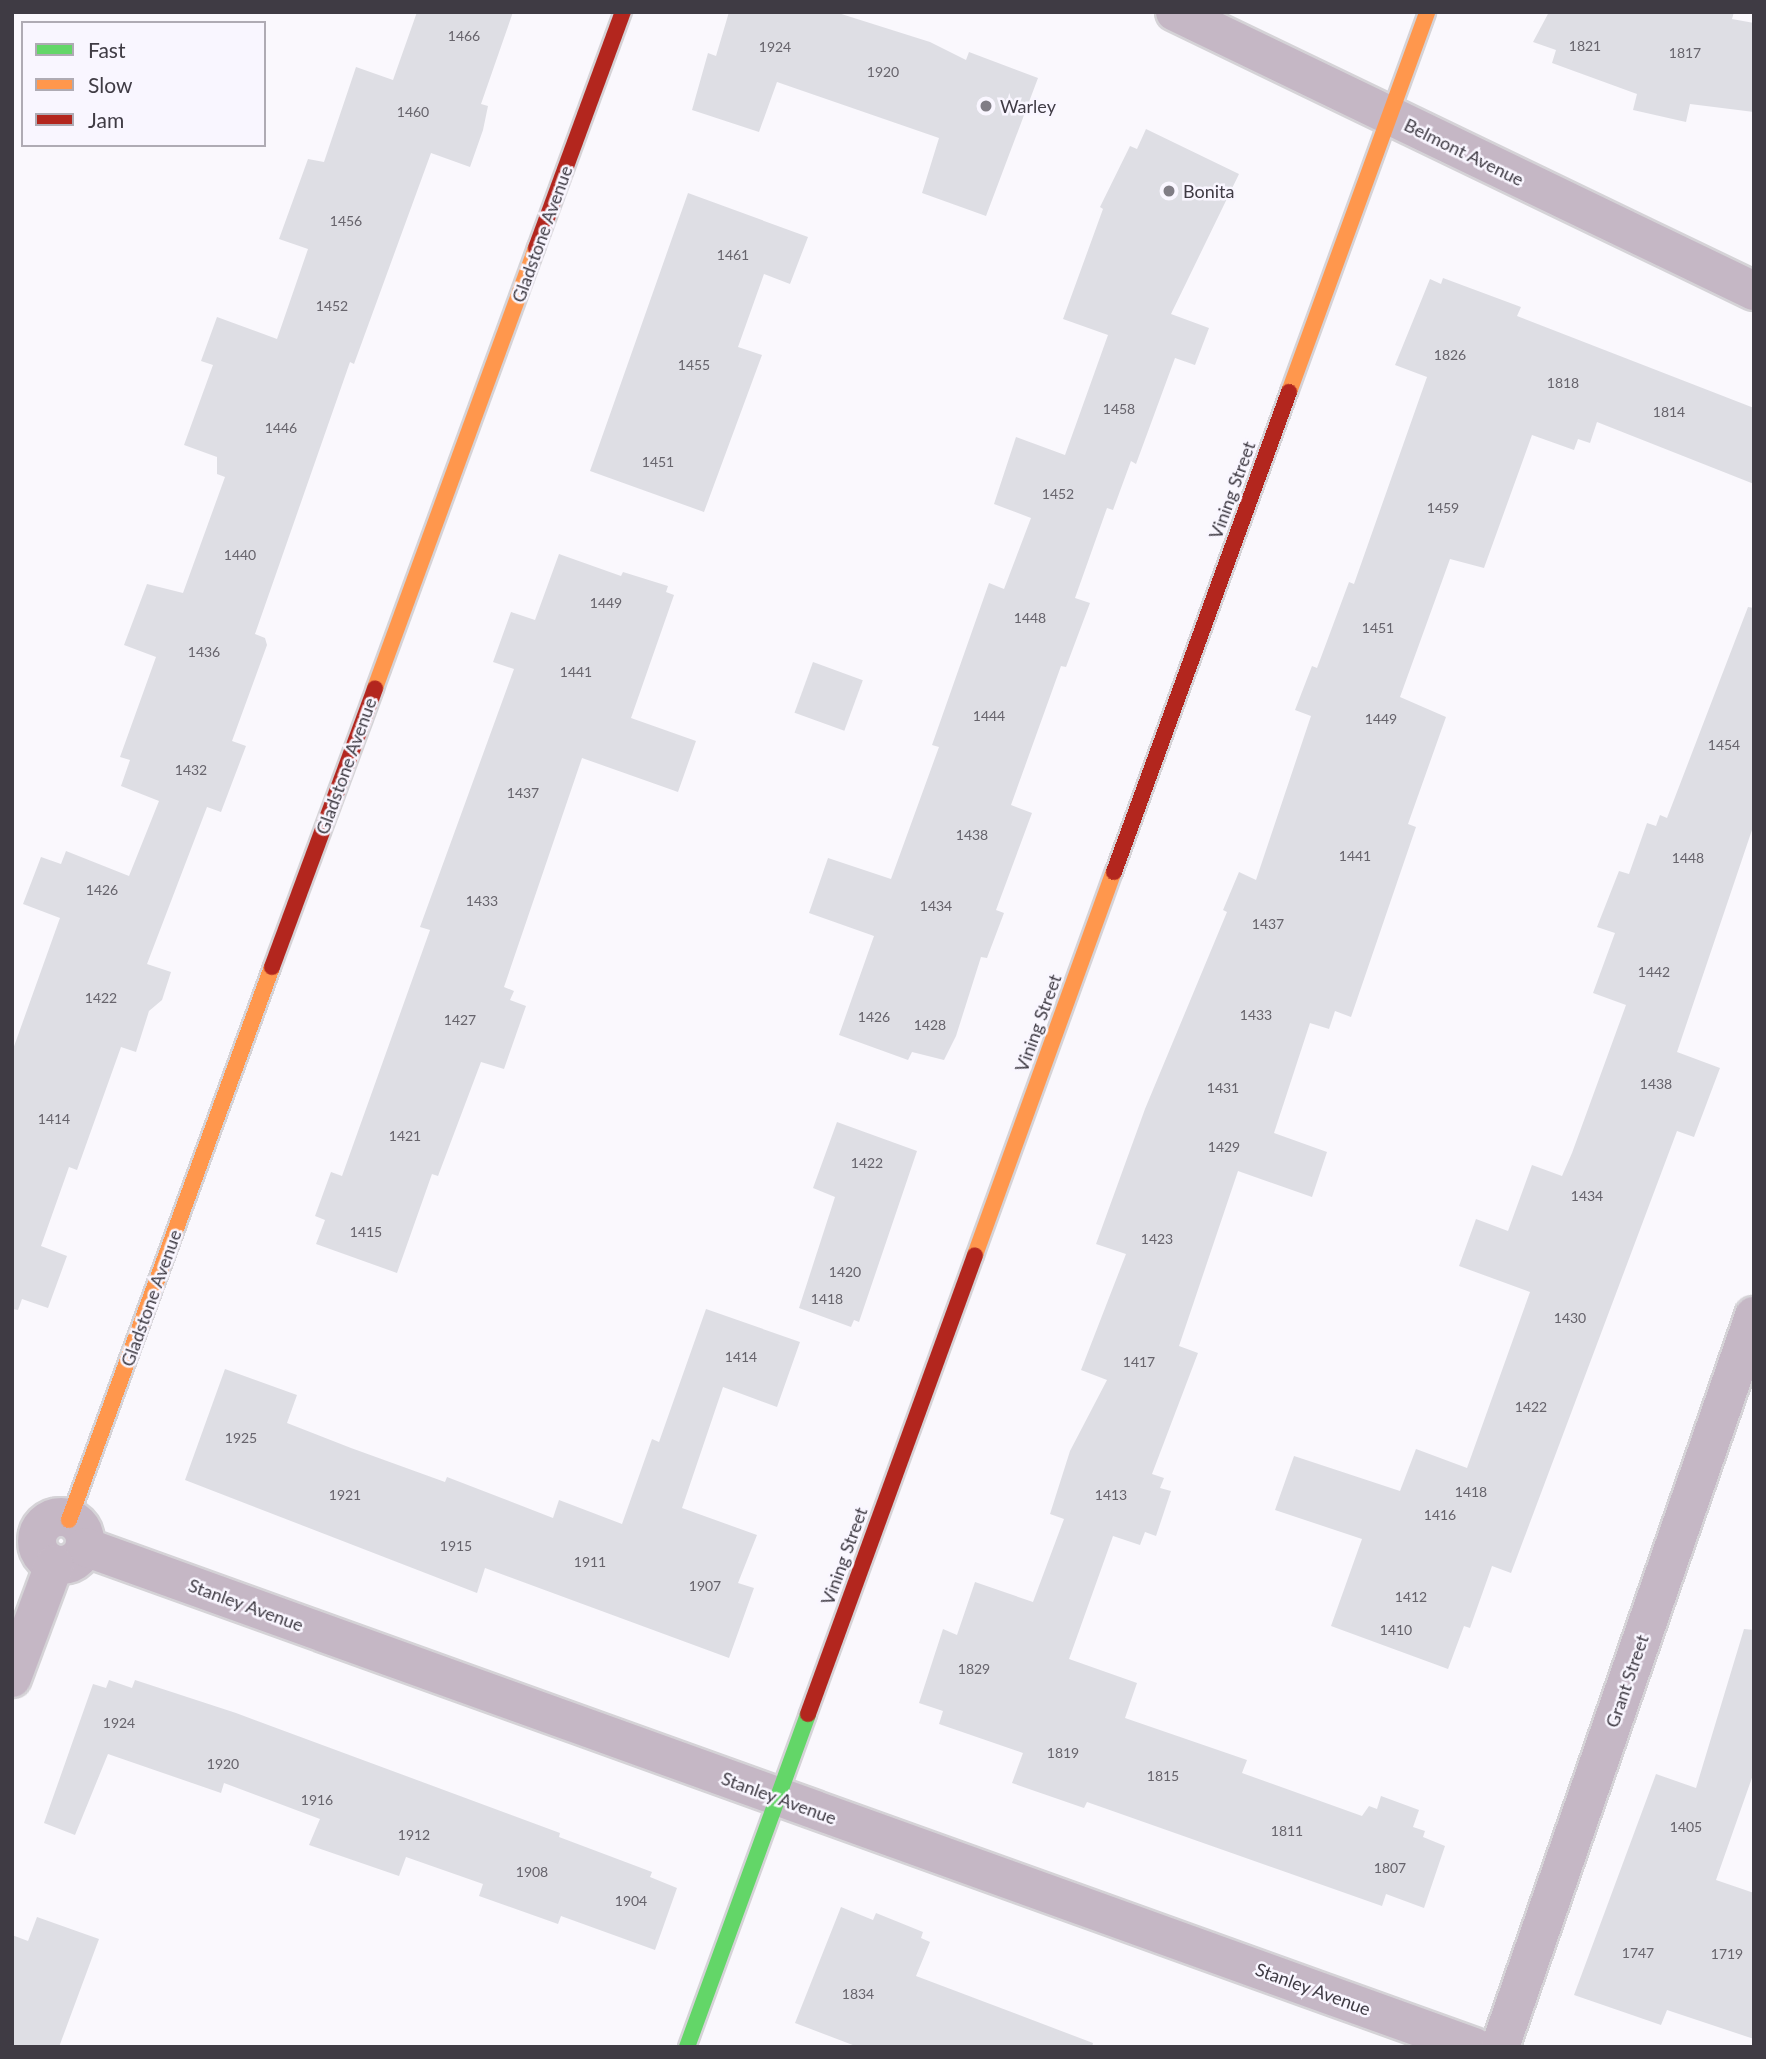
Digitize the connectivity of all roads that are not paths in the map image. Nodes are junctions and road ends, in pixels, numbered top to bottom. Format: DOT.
graph roads {
  1 [pos="623,12"];
  2 [pos="1175,12"];
  3 [pos="1427,12"];
  4 [pos="1388,116"];
  5 [pos="1754,291"];
  6 [pos="1754,1316"];
  7 [pos="52,1537"];
  8 [pos="12,1678"];
  9 [pos="777,1797"];
  10 [pos="687,2047"];
  11 [pos="1474,2047"];
  12 [pos="1500,2047"];
  1 -- 7 [label="street, Gladstone Avenue"];
  2 -- 4 [label="street, Belmont Avenue"];
  3 -- 4 [label="street, Vining Street"];
  4 -- 5 [label="street, Belmont Avenue"];
  4 -- 9 [label="street, Vining Street"];
  6 -- 12 [label="street, Grant Street"];
  7 -- 8 [label="street, Gladstone Avenue"];
  7 -- 9 [label="street, Stanley Avenue"];
  9 -- 10 [label="street, Vining Street"];
  9 -- 11 [label="street, Stanley Avenue"];
}
